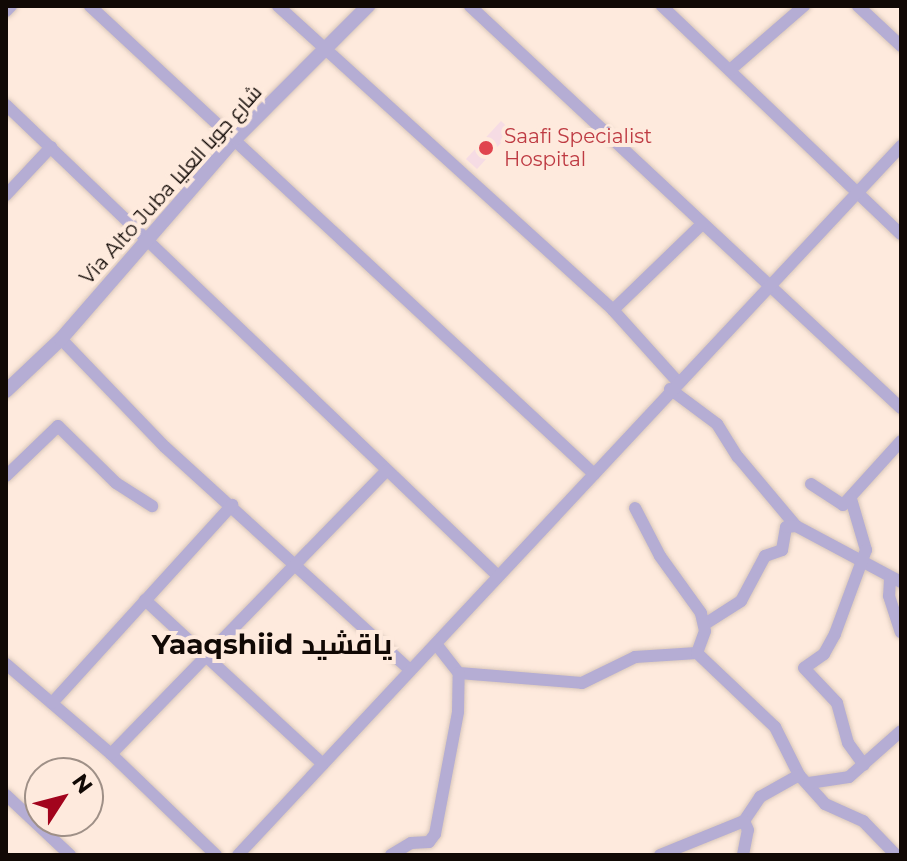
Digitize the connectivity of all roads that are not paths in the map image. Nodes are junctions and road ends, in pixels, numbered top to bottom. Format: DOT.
graph roads {
  1 [pos="11,6"];
  2 [pos="90,6"];
  3 [pos="278,6"];
  4 [pos="368,6"];
  5 [pos="470,6"];
  6 [pos="662,6"];
  7 [pos="804,6"];
  8 [pos="858,6"];
  9 [pos="6,11"];
  10 [pos="901,46"];
  11 [pos="325,48"];
  12 [pos="730,70"];
  13 [pos="6,105"];
  14 [pos="236,138"];
  15 [pos="901,146"];
  16 [pos="51,147"];
  17 [pos="855,192"];
  18 [pos="6,195"];
  19 [pos="702,224"];
  20 [pos="901,234"];
  21 [pos="147,238"];
  22 [pos="769,284"];
  23 [pos="613,310"];
  24 [pos="61,339"];
  25 [pos="673,385"];
  26 [pos="6,391"];
  27 [pos="901,408"];
  28 [pos="901,441"];
  29 [pos="386,471"];
  30 [pos="594,474"];
  31 [pos="6,476"];
  32 [pos="811,484"];
  33 [pos="851,499"];
  34 [pos="232,505"];
  35 [pos="152,506"];
  36 [pos="635,508"];
  37 [pos="796,526"];
  38 [pos="860,559"];
  39 [pos="294,564"];
  40 [pos="497,575"];
  41 [pos="896,581"];
  42 [pos="145,600"];
  43 [pos="705,624"];
  44 [pos="901,632"];
  45 [pos="436,644"];
  46 [pos="697,653"];
  47 [pos="204,656"];
  48 [pos="6,664"];
  49 [pos="409,669"];
  50 [pos="459,673"];
  51 [pos="52,703"];
  52 [pos="901,731"];
  53 [pos="111,754"];
  54 [pos="323,764"];
  55 [pos="864,765"];
  56 [pos="804,779"];
  57 [pos="6,795"];
  58 [pos="744,821"];
  59 [pos="878,840"];
  60 [pos="70,855"];
  61 [pos="216,855"];
  62 [pos="238,855"];
  63 [pos="391,855"];
  64 [pos="660,855"];
  65 [pos="743,855"];
  66 [pos="881,855"];
  67 [pos="896,855"];
  1 -- 9 [label="street"];
  2 -- 14 [label="street"];
  3 -- 11 [label="street"];
  4 -- 11 [label="street, Via Alto Juba شارع جوبا العليا"];
  5 -- 19 [label="street"];
  6 -- 12 [label="street"];
  7 -- 12 [label="street"];
  8 -- 10 [label="street"];
  11 -- 14 [label="street, Via Alto Juba شارع جوبا العليا"];
  11 -- 23 [label="street"];
  12 -- 17 [label="street"];
  13 -- 16 [label="street"];
  14 -- 21 [label="street, Via Alto Juba شارع جوبا العليا"];
  14 -- 30 [label="street"];
  15 -- 17 [label="street"];
  16 -- 18 [label="street"];
  16 -- 21 [label="street"];
  17 -- 20 [label="street"];
  17 -- 22 [label="street"];
  19 -- 22 [label="street"];
  19 -- 23 [label="street"];
  21 -- 24 [label="street, Via Alto Juba شارع جوبا العليا"];
  21 -- 29 [label="street"];
  22 -- 25 [label="street"];
  22 -- 27 [label="street"];
  23 -- 25 [label="street"];
  24 -- 26 [label="street, Via Alto Juba شارع جوبا العليا"];
  24 -- 34 [label="street"];
  25 -- 30 [label="street"];
  25 -- 37 [label="street"];
  28 -- 33 [label="street"];
  29 -- 39 [label="street"];
  29 -- 40 [label="street"];
  30 -- 40 [label="street"];
  31 -- 35 [label="street"];
  32 -- 33 [label="street"];
  33 -- 38 [label="street"];
  34 -- 39 [label="street"];
  34 -- 42 [label="street"];
  36 -- 43 [label="street"];
  37 -- 38 [label="street"];
  37 -- 43 [label="street"];
  38 -- 41 [label="street"];
  38 -- 55 [label="street"];
  39 -- 47 [label="street"];
  39 -- 49 [label="street"];
  40 -- 45 [label="street"];
  41 -- 44 [label="street"];
  42 -- 47 [label="street"];
  42 -- 51 [label="street"];
  43 -- 46 [label="street"];
  45 -- 49 [label="street"];
  45 -- 50 [label="street"];
  46 -- 50 [label="street"];
  46 -- 56 [label="street"];
  47 -- 53 [label="street"];
  47 -- 54 [label="street"];
  48 -- 51 [label="street"];
  49 -- 54 [label="street"];
  50 -- 63 [label="street"];
  51 -- 53 [label="street"];
  52 -- 55 [label="street"];
  53 -- 61 [label="street"];
  54 -- 62 [label="street"];
  55 -- 56 [label="street"];
  56 -- 58 [label="street"];
  56 -- 59 [label="street"];
  57 -- 60 [label="street"];
  58 -- 64 [label="street"];
  58 -- 65 [label="street"];
  59 -- 66 [label="street"];
  59 -- 67 [label="street"];
}
